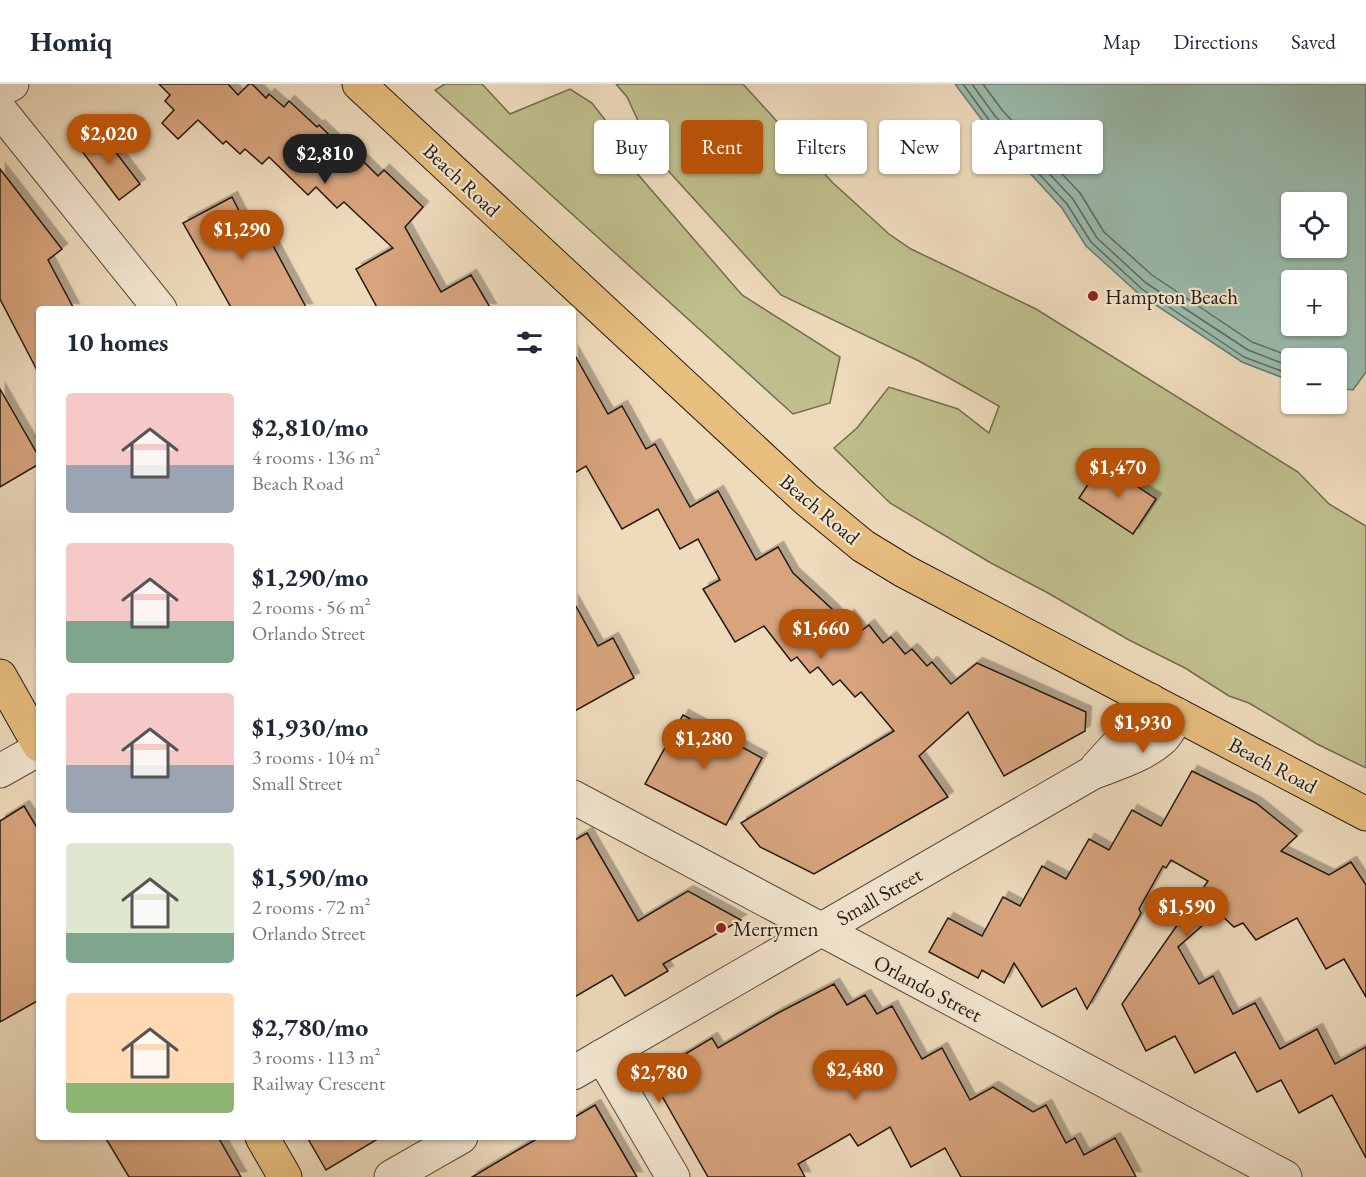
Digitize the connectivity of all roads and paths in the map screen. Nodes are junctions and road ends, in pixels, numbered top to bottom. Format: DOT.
graph roads {
  1 [pos="12,84"];
  2 [pos="359,84"];
  3 [pos="0,90"];
  4 [pos="0,110"];
  5 [pos="158,306"];
  6 [pos="0,676"];
  7 [pos="1150,700"];
  8 [pos="1178,715"];
  9 [pos="36,742"];
  10 [pos="36,749"];
  11 [pos="0,771"];
  12 [pos="1092,773"];
  13 [pos="576,799"];
  14 [pos="1366,814"];
  15 [pos="821,929"];
  16 [pos="602,1056"];
  17 [pos="576,1071"];
  18 [pos="263,1140"];
  19 [pos="456,1140"];
  20 [pos="285,1177"];
  21 [pos="391,1177"];
  22 [pos="673,1177"];
  23 [pos="1285,1177"];
  1 -- 3 [label="street"];
  2 -- 7 [label="main road, Beach Road"];
  4 -- 5 [label="street"];
  6 -- 9 [label="main road"];
  7 -- 8 [label="main road, Beach Road"];
  7 -- 12 [label="street, Small Street"];
  8 -- 12 [label="street, Small Street"];
  8 -- 14 [label="main road, Beach Road"];
  10 -- 11 [label="street"];
  12 -- 15 [label="street, Small Street"];
  13 -- 15 [label="street, Orlando Street"];
  15 -- 16 [label="street, Small Street"];
  15 -- 23 [label="street, Orlando Street"];
  16 -- 17 [label="street, Small Street"];
  16 -- 22 [label="street"];
  18 -- 20 [label="main road"];
  19 -- 21 [label="street"];
}
